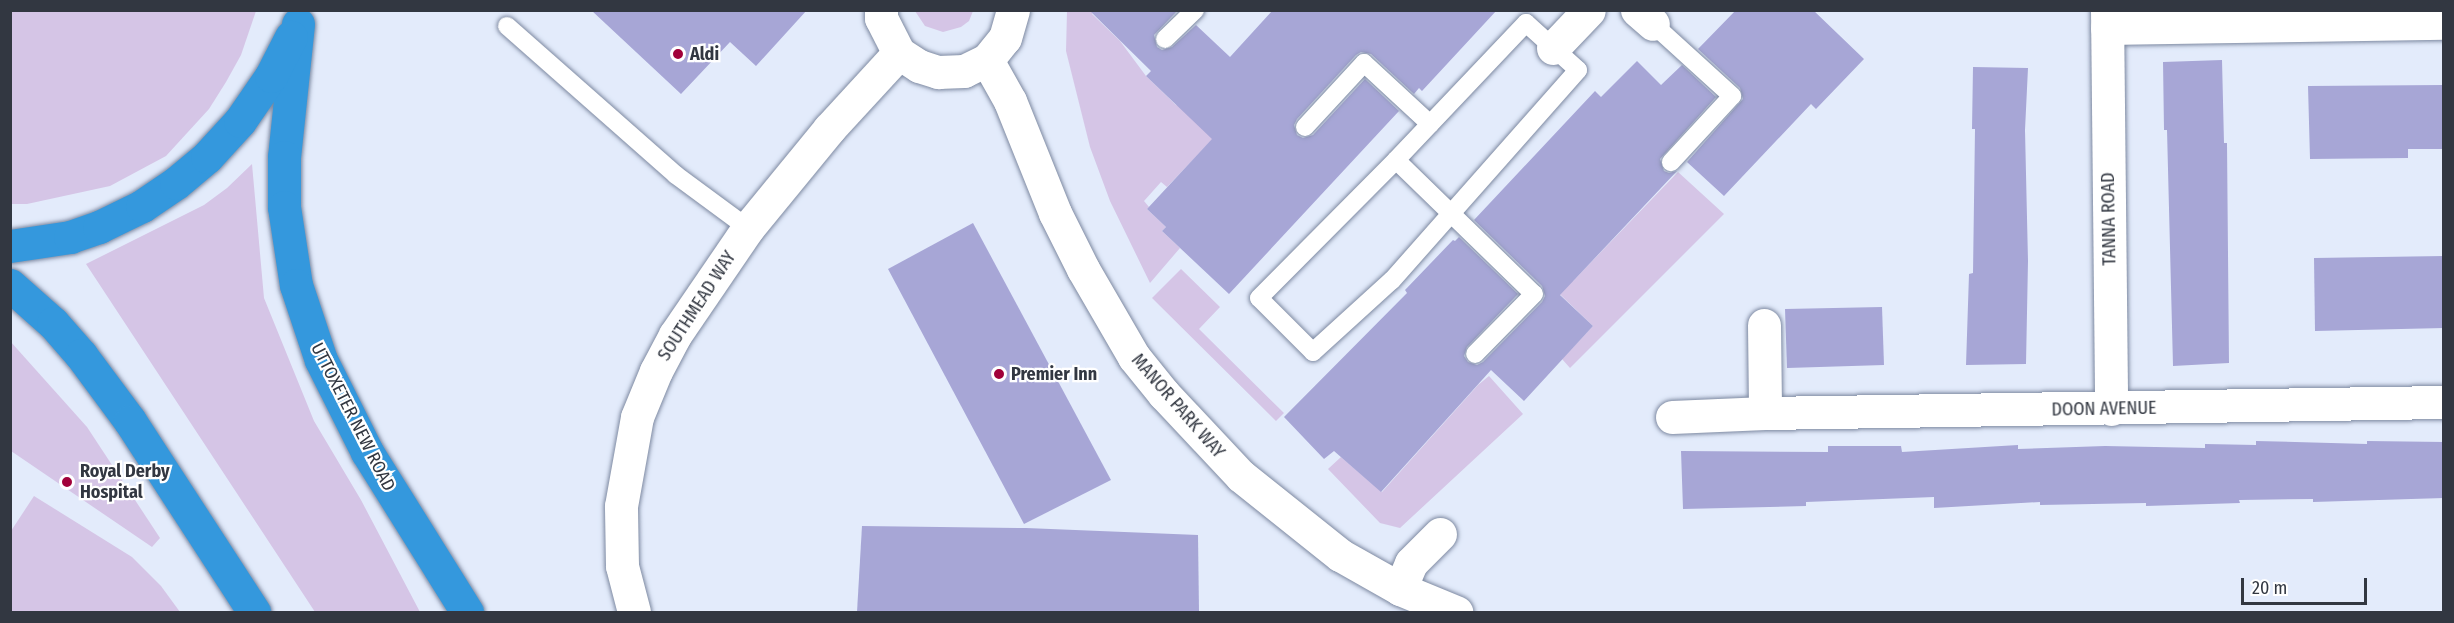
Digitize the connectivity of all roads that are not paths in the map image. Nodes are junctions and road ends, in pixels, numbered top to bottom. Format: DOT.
graph roads {
  1 [pos="881,10"];
  2 [pos="1013,10"];
  3 [pos="1195,10"];
  4 [pos="1589,10"];
  5 [pos="300,17"];
  6 [pos="1645,17"];
  7 [pos="2107,19"];
  8 [pos="2444,23"];
  9 [pos="507,26"];
  10 [pos="1165,39"];
  11 [pos="1553,48"];
  12 [pos="899,53"];
  13 [pos="987,60"];
  14 [pos="1430,124"];
  15 [pos="1305,127"];
  16 [pos="1396,160"];
  17 [pos="1671,162"];
  18 [pos="1450,214"];
  19 [pos="748,228"];
  20 [pos="11,246"];
  21 [pos="10,285"];
  22 [pos="1764,325"];
  23 [pos="1475,354"];
  24 [pos="2444,402"];
  25 [pos="2111,409"];
  26 [pos="1765,413"];
  27 [pos="1672,417"];
  28 [pos="1440,534"];
  29 [pos="1400,589"];
  30 [pos="254,612"];
  31 [pos="467,612"];
  32 [pos="634,612"];
  33 [pos="1456,612"];
  1 -- 12 [label="street"];
  2 -- 13 [label="street"];
  3 -- 10 [label="lane"];
  4 -- 11 [label="street"];
  5 -- 20 [label="highway"];
  5 -- 31 [label="highway, UTTOXETER NEW ROAD"];
  6 -- 17 [label="lane"];
  7 -- 8 [label="street"];
  7 -- 25 [label="street, TANNA ROAD"];
  9 -- 19 [label="lane"];
  11 -- 14 [label="lane"];
  11 -- 18 [label="lane"];
  12 -- 13 [label="street"];
  12 -- 19 [label="street, SOUTHMEAD WAY"];
  13 -- 29 [label="street, MANOR PARK WAY"];
  14 -- 15 [label="lane"];
  14 -- 16 [label="lane"];
  16 -- 18 [label="lane"];
  16 -- 18 [label="lane"];
  18 -- 23 [label="lane"];
  19 -- 32 [label="street, SOUTHMEAD WAY"];
  21 -- 30 [label="highway"];
  22 -- 26 [label="street"];
  24 -- 25 [label="street, DOON AVENUE"];
  25 -- 26 [label="street, DOON AVENUE"];
  26 -- 27 [label="street, DOON AVENUE"];
  28 -- 29 [label="street"];
  29 -- 33 [label="street, MANOR PARK WAY"];
}
